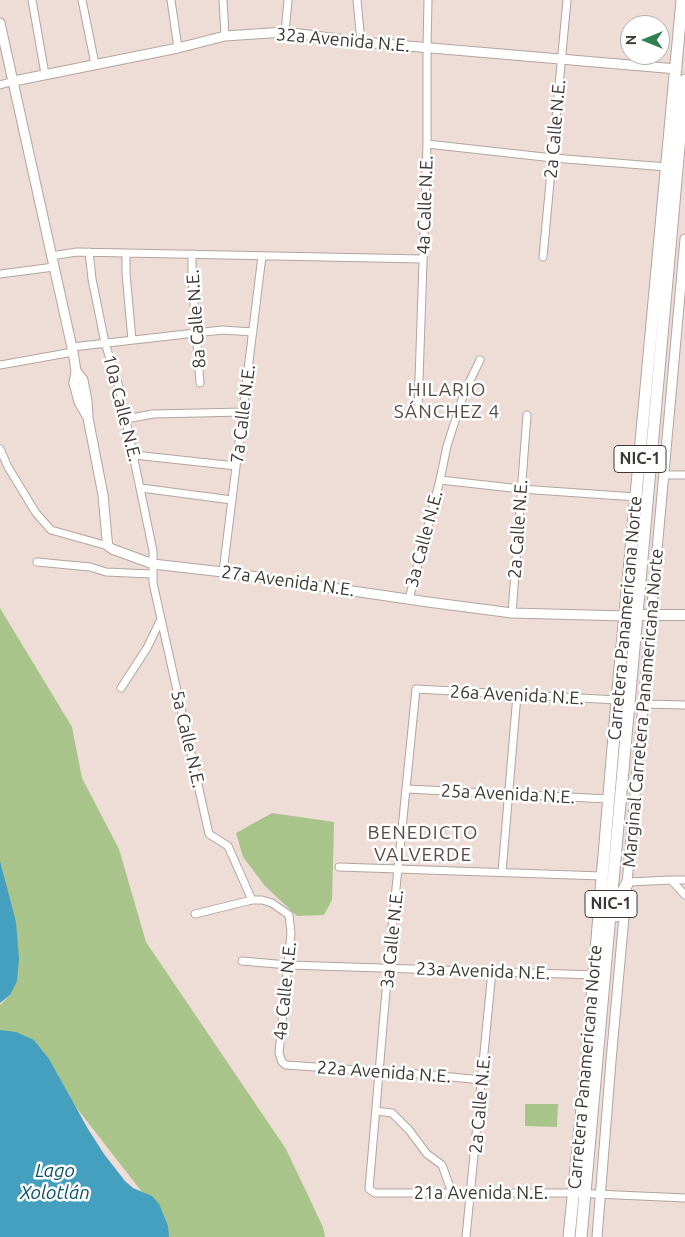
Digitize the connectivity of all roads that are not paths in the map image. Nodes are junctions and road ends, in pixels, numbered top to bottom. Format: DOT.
graph roads {
  1 [pos="32,0"];
  2 [pos="82,0"];
  3 [pos="171,0"];
  4 [pos="223,0"];
  5 [pos="288,0"];
  6 [pos="357,0"];
  7 [pos="428,0"];
  8 [pos="567,0"];
  9 [pos="682,0"];
  10 [pos="0,23"];
  11 [pos="285,32"];
  12 [pos="225,36"];
  13 [pos="361,42"];
  14 [pos="427,47"];
  15 [pos="178,48"];
  16 [pos="562,60"];
  17 [pos="95,64"];
  18 [pos="677,68"];
  19 [pos="45,74"];
  20 [pos="685,80"];
  21 [pos="14,81"];
  22 [pos="0,85"];
  23 [pos="682,125"];
  24 [pos="427,144"];
  25 [pos="553,158"];
  26 [pos="667,167"];
  27 [pos="685,239"];
  28 [pos="89,252"];
  29 [pos="126,253"];
  30 [pos="192,254"];
  31 [pos="51,256"];
  32 [pos="262,256"];
  33 [pos="543,257"];
  34 [pos="423,259"];
  35 [pos="684,265"];
  36 [pos="54,267"];
  37 [pos="0,274"];
  38 [pos="253,332"];
  39 [pos="196,333"];
  40 [pos="132,340"];
  41 [pos="106,343"];
  42 [pos="73,350"];
  43 [pos="480,360"];
  44 [pos="0,365"];
  45 [pos="200,384"];
  46 [pos="418,409"];
  47 [pos="243,412"];
  48 [pos="527,415"];
  49 [pos="126,419"];
  50 [pos="0,449"];
  51 [pos="134,455"];
  52 [pos="236,466"];
  53 [pos="665,475"];
  54 [pos="685,476"];
  55 [pos="440,480"];
  56 [pos="141,488"];
  57 [pos="521,489"];
  58 [pos="636,497"];
  59 [pos="232,500"];
  60 [pos="108,546"];
  61 [pos="37,562"];
  62 [pos="153,564"];
  63 [pos="223,572"];
  64 [pos="151,574"];
  65 [pos="409,599"];
  66 [pos="512,613"];
  67 [pos="631,615"];
  68 [pos="651,615"];
  69 [pos="685,615"];
  70 [pos="160,620"];
  71 [pos="121,688"];
  72 [pos="416,690"];
  73 [pos="517,695"];
  74 [pos="617,700"];
  75 [pos="643,704"];
  76 [pos="685,705"];
  77 [pos="407,789"];
  78 [pos="508,795"];
  79 [pos="609,799"];
  80 [pos="338,866"];
  81 [pos="399,868"];
  82 [pos="502,872"];
  83 [pos="602,876"];
  84 [pos="671,880"];
  85 [pos="685,880"];
  86 [pos="628,882"];
  87 [pos="685,895"];
  88 [pos="252,900"];
  89 [pos="195,914"];
  90 [pos="242,961"];
  91 [pos="288,965"];
  92 [pos="388,968"];
  93 [pos="492,971"];
  94 [pos="600,976"];
  95 [pos="286,1065"];
  96 [pos="380,1072"];
  97 [pos="482,1080"];
  98 [pos="376,1111"];
  99 [pos="369,1189"];
  100 [pos="452,1193"];
  101 [pos="471,1193"];
  102 [pos="579,1193"];
  103 [pos="601,1194"];
  104 [pos="685,1198"];
  105 [pos="466,1237"];
  106 [pos="569,1237"];
  107 [pos="581,1237"];
  108 [pos="597,1237"];
  1 -- 19 [label="street"];
  2 -- 17 [label="street"];
  3 -- 15 [label="street"];
  4 -- 12 [label="street"];
  5 -- 11 [label="street"];
  6 -- 13 [label="street"];
  7 -- 14 [label="street, 4a Calle N.E."];
  8 -- 16 [label="street, 2a Calle N.E."];
  9 -- 18 [label="highway, Carretera Panamericana Norte / NIC-1"];
  10 -- 21 [label="street"];
  11 -- 12 [label="street, 32a Avenida N.E."];
  11 -- 13 [label="street, 32a Avenida N.E."];
  12 -- 15 [label="street, 32a Avenida N.E."];
  13 -- 14 [label="street, 32a Avenida N.E."];
  14 -- 16 [label="street, 32a Avenida N.E."];
  14 -- 24 [label="street, 4a Calle N.E."];
  15 -- 17 [label="street, 32a Avenida N.E."];
  16 -- 18 [label="street, 32a Avenida N.E."];
  16 -- 25 [label="street, 2a Calle N.E."];
  17 -- 19 [label="street, 32a Avenida N.E."];
  18 -- 26 [label="highway, Carretera Panamericana Norte / NIC-1"];
  19 -- 21 [label="street, 32a Avenida N.E."];
  20 -- 23 [label="highway, Carretera Panamericana Norte / NIC-1"];
  21 -- 22 [label="street"];
  21 -- 31 [label="street"];
  23 -- 67 [label="highway, Carretera Panamericana Norte / NIC-1"];
  24 -- 25 [label="street"];
  24 -- 34 [label="street, 4a Calle N.E."];
  25 -- 26 [label="street"];
  25 -- 33 [label="street, 2a Calle N.E."];
  26 -- 58 [label="highway, Carretera Panamericana Norte / NIC-1"];
  27 -- 35 [label="street, Marginal Carretera Panamericana Norte"];
  28 -- 29 [label="street"];
  28 -- 31 [label="street"];
  28 -- 41 [label="street, 10a Calle N.E."];
  29 -- 30 [label="street"];
  29 -- 40 [label="street"];
  30 -- 32 [label="street"];
  30 -- 39 [label="street, 8a Calle N.E."];
  31 -- 36 [label="street"];
  32 -- 34 [label="street"];
  32 -- 38 [label="street, 7a Calle N.E."];
  34 -- 46 [label="street, 4a Calle N.E."];
  35 -- 53 [label="street, Marginal Carretera Panamericana Norte"];
  36 -- 37 [label="street"];
  36 -- 42 [label="street"];
  38 -- 39 [label="street"];
  38 -- 47 [label="street, 7a Calle N.E."];
  39 -- 40 [label="street"];
  39 -- 45 [label="street, 8a Calle N.E."];
  40 -- 41 [label="street"];
  41 -- 42 [label="street"];
  41 -- 49 [label="street, 10a Calle N.E."];
  42 -- 44 [label="street"];
  42 -- 60 [label="street"];
  43 -- 55 [label="street, 3a Calle N.E."];
  47 -- 49 [label="street"];
  47 -- 52 [label="street, 7a Calle N.E."];
  48 -- 57 [label="street, 2a Calle N.E."];
  49 -- 51 [label="street, 10a Calle N.E."];
  50 -- 60 [label="street, 27a Avenida N.E."];
  51 -- 52 [label="street"];
  51 -- 56 [label="street, 10a Calle N.E."];
  52 -- 59 [label="street, 7a Calle N.E."];
  53 -- 54 [label="street"];
  53 -- 68 [label="street, Marginal Carretera Panamericana Norte"];
  55 -- 57 [label="street"];
  55 -- 65 [label="street, 3a Calle N.E."];
  56 -- 59 [label="street"];
  56 -- 62 [label="street, 10a Calle N.E."];
  57 -- 58 [label="street"];
  57 -- 66 [label="street, 2a Calle N.E."];
  58 -- 67 [label="highway, Carretera Panamericana Norte / NIC-1"];
  59 -- 63 [label="street, 7a Calle N.E."];
  60 -- 62 [label="street, 27a Avenida N.E."];
  61 -- 64 [label="street"];
  62 -- 63 [label="street, 27a Avenida N.E."];
  62 -- 64 [label="street, 5a Calle N.E."];
  63 -- 65 [label="street, 27a Avenida N.E."];
  64 -- 70 [label="street, 5a Calle N.E."];
  65 -- 66 [label="street, 27a Avenida N.E."];
  66 -- 67 [label="street, 27a Avenida N.E."];
  67 -- 68 [label="main road"];
  67 -- 74 [label="highway, Carretera Panamericana Norte / NIC-1"];
  67 -- 94 [label="highway, Carretera Panamericana Norte / NIC-1"];
  68 -- 69 [label="main road"];
  68 -- 75 [label="street, Marginal Carretera Panamericana Norte"];
  70 -- 71 [label="street"];
  70 -- 88 [label="street, 5a Calle N.E."];
  72 -- 73 [label="street, 26a Avenida N.E."];
  72 -- 77 [label="street, 3a Calle N.E."];
  73 -- 74 [label="street, 26a Avenida N.E."];
  73 -- 78 [label="street"];
  74 -- 79 [label="highway, Carretera Panamericana Norte / NIC-1"];
  75 -- 76 [label="street"];
  75 -- 86 [label="street, Marginal Carretera Panamericana Norte"];
  77 -- 78 [label="street, 25a Avenida N.E."];
  77 -- 81 [label="street, 3a Calle N.E."];
  78 -- 79 [label="street, 25a Avenida N.E."];
  78 -- 82 [label="street"];
  79 -- 83 [label="highway, Carretera Panamericana Norte / NIC-1"];
  80 -- 81 [label="street"];
  81 -- 82 [label="street"];
  81 -- 92 [label="street, 3a Calle N.E."];
  82 -- 83 [label="street"];
  83 -- 94 [label="highway, Carretera Panamericana Norte / NIC-1"];
  84 -- 85 [label="street"];
  84 -- 86 [label="street"];
  84 -- 87 [label="street"];
  86 -- 94 [label="highway"];
  86 -- 103 [label="street, Marginal Carretera Panamericana Norte"];
  88 -- 89 [label="street"];
  88 -- 91 [label="street, 4a Calle N.E."];
  90 -- 91 [label="street, 23a Avenida N.E."];
  91 -- 92 [label="street, 23a Avenida N.E."];
  91 -- 95 [label="street, 4a Calle N.E."];
  92 -- 93 [label="street, 23a Avenida N.E."];
  92 -- 96 [label="street, 3a Calle N.E."];
  93 -- 94 [label="street, 23a Avenida N.E."];
  93 -- 97 [label="street, 2a Calle N.E."];
  94 -- 102 [label="highway, Carretera Panamericana Norte / NIC-1"];
  94 -- 102 [label="highway, Carretera Panamericana Norte / NIC-1"];
  95 -- 96 [label="street, 22a Avenida N.E."];
  96 -- 97 [label="street, 22a Avenida N.E."];
  96 -- 98 [label="street, 3a Calle N.E."];
  97 -- 101 [label="street, 2a Calle N.E."];
  98 -- 99 [label="street, 3a Calle N.E."];
  98 -- 100 [label="street"];
  99 -- 100 [label="street, 21a Avenida N.E."];
  100 -- 101 [label="street, 21a Avenida N.E."];
  101 -- 102 [label="street, 21a Avenida N.E."];
  101 -- 105 [label="street, 2a Calle N.E."];
  102 -- 103 [label="street, 21a Avenida N.E."];
  102 -- 106 [label="highway, Carretera Panamericana Norte / NIC-1"];
  102 -- 107 [label="highway, Carretera Panamericana Norte / NIC-1"];
  103 -- 104 [label="street, 21a Avenida N.E."];
  103 -- 108 [label="street, Marginal Carretera Panamericana Norte"];
}
